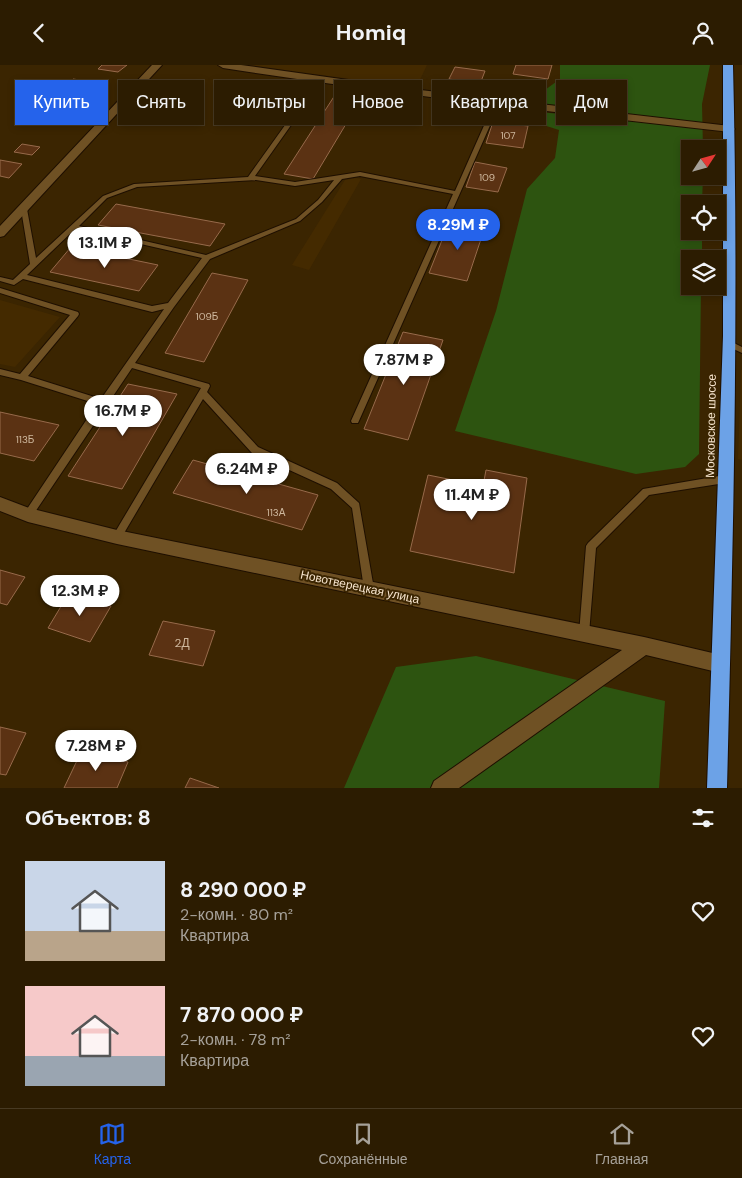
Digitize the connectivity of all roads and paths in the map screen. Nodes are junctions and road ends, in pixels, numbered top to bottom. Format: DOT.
graph roads {
  1 [pos="157,65"];
  2 [pos="223,65"];
  3 [pos="728,65"];
  4 [pos="320,80"];
  5 [pos="324,81"];
  6 [pos="432,95"];
  7 [pos="546,108"];
  8 [pos="288,125"];
  9 [pos="487,125"];
  10 [pos="730,129"];
  11 [pos="340,177"];
  12 [pos="250,178"];
  13 [pos="457,193"];
  14 [pos="24,209"];
  15 [pos="74,227"];
  16 [pos="0,233"];
  17 [pos="206,257"];
  18 [pos="34,264"];
  19 [pos="21,276"];
  20 [pos="0,279"];
  21 [pos="14,283"];
  22 [pos="0,290"];
  23 [pos="171,305"];
  24 [pos="728,343"];
  25 [pos="742,350"];
  26 [pos="130,364"];
  27 [pos="0,372"];
  28 [pos="22,377"];
  29 [pos="202,392"];
  30 [pos="102,403"];
  31 [pos="355,421"];
  32 [pos="726,479"];
  33 [pos="0,504"];
  34 [pos="28,515"];
  35 [pos="117,537"];
  36 [pos="369,589"];
  37 [pos="584,634"];
  38 [pos="644,646"];
  39 [pos="721,664"];
  40 [pos="441,788"];
  41 [pos="717,788"];
  1 -- 14 [label="street"];
  2 -- 4 [label="street"];
  3 -- 10 [label="highway, Московское шоссе"];
  5 -- 6 [label="street"];
  7 -- 10 [label="street"];
  8 -- 12 [label="lane"];
  9 -- 13 [label="lane"];
  10 -- 24 [label="highway, Московское шоссе"];
  11 -- 12 [label="lane"];
  11 -- 13 [label="lane"];
  11 -- 17 [label="lane"];
  12 -- 15 [label="lane"];
  13 -- 31 [label="lane"];
  14 -- 16 [label="street"];
  14 -- 18 [label="lane"];
  15 -- 17 [label="lane"];
  15 -- 18 [label="lane"];
  17 -- 23 [label="lane"];
  18 -- 19 [label="lane"];
  19 -- 21 [label="lane"];
  19 -- 23 [label="lane"];
  20 -- 21 [label="lane"];
  21 -- 22 [label="lane"];
  22 -- 28 [label="lane"];
  23 -- 26 [label="lane"];
  24 -- 25 [label="lane"];
  24 -- 32 [label="highway, Московское шоссе"];
  26 -- 29 [label="lane"];
  26 -- 30 [label="lane"];
  27 -- 28 [label="lane"];
  28 -- 30 [label="lane"];
  29 -- 35 [label="lane"];
  29 -- 36 [label="lane"];
  30 -- 34 [label="lane"];
  32 -- 37 [label="lane"];
  32 -- 39 [label="highway, Московское шоссе"];
  33 -- 34 [label="street, Новотверецкая улица"];
  34 -- 35 [label="street, Новотверецкая улица"];
  35 -- 36 [label="street, Новотверецкая улица"];
  36 -- 37 [label="street, Новотверецкая улица"];
  37 -- 38 [label="street, Новотверецкая улица"];
  38 -- 39 [label="street, Новотверецкая улица"];
  38 -- 40 [label="street"];
  39 -- 41 [label="highway, Московское шоссе"];
}
